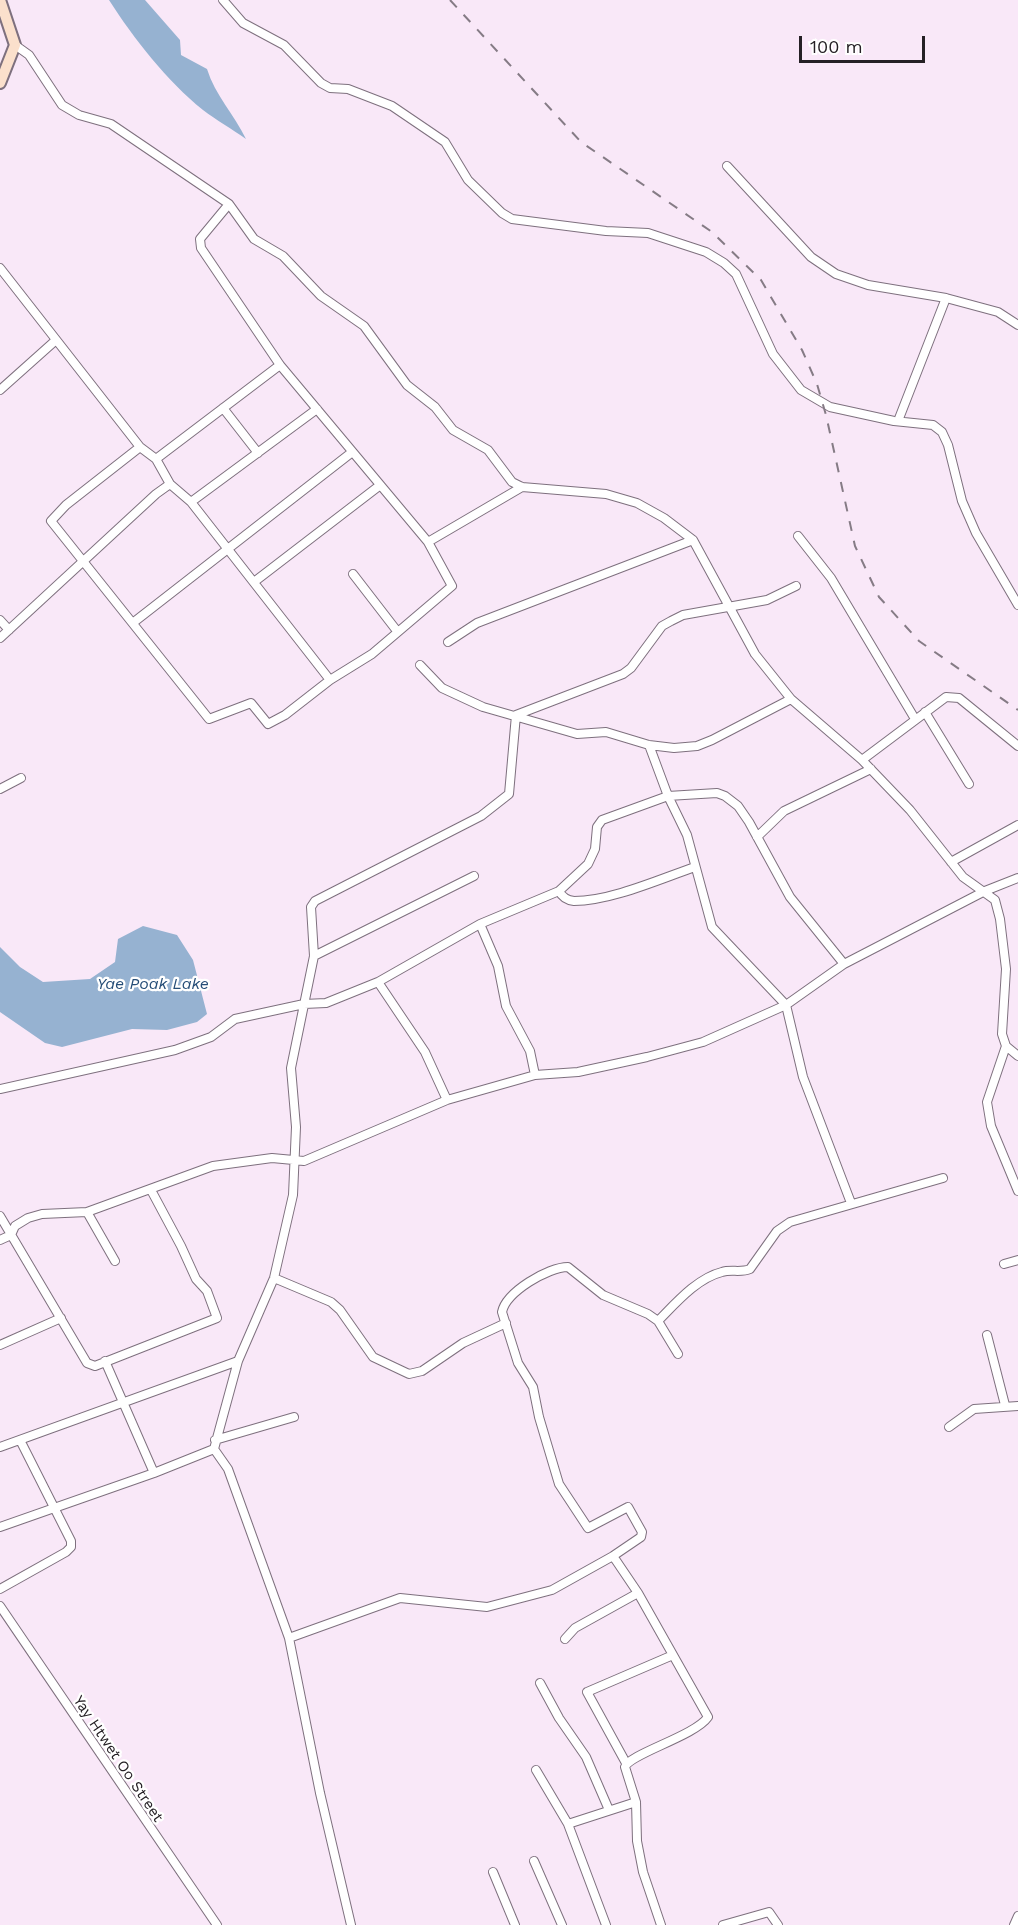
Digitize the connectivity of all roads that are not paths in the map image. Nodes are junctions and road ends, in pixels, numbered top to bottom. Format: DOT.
graph roads {
  1 [pos="0,0"];
  2 [pos="223,0"];
  3 [pos="15,45"];
  4 [pos="0,83"];
  5 [pos="727,166"];
  6 [pos="229,204"];
  7 [pos="0,268"];
  8 [pos="946,298"];
  9 [pos="1018,325"];
  10 [pos="57,340"];
  11 [pos="280,365"];
  12 [pos="0,390"];
  13 [pos="223,408"];
  14 [pos="317,408"];
  15 [pos="898,421"];
  16 [pos="140,447"];
  17 [pos="258,453"];
  18 [pos="351,453"];
  19 [pos="156,459"];
  20 [pos="170,484"];
  21 [pos="379,486"];
  22 [pos="522,487"];
  23 [pos="191,502"];
  24 [pos="798,536"];
  25 [pos="693,540"];
  26 [pos="428,542"];
  27 [pos="227,549"];
  28 [pos="82,562"];
  29 [pos="353,574"];
  30 [pos="254,582"];
  31 [pos="796,586"];
  32 [pos="1018,605"];
  33 [pos="728,607"];
  34 [pos="0,620"];
  35 [pos="134,622"];
  36 [pos="9,630"];
  37 [pos="397,631"];
  38 [pos="0,638"];
  39 [pos="448,642"];
  40 [pos="420,665"];
  41 [pos="330,680"];
  42 [pos="791,699"];
  43 [pos="925,712"];
  44 [pos="516,715"];
  45 [pos="915,719"];
  46 [pos="649,745"];
  47 [pos="1018,746"];
  48 [pos="862,760"];
  49 [pos="871,770"];
  50 [pos="21,778"];
  51 [pos="969,784"];
  52 [pos="0,789"];
  53 [pos="668,796"];
  54 [pos="1018,825"];
  55 [pos="757,837"];
  56 [pos="951,862"];
  57 [pos="695,867"];
  58 [pos="474,876"];
  59 [pos="1018,878"];
  60 [pos="559,891"];
  61 [pos="985,891"];
  62 [pos="480,924"];
  63 [pos="314,956"];
  64 [pos="844,964"];
  65 [pos="378,982"];
  66 [pos="304,1004"];
  67 [pos="786,1005"];
  68 [pos="1006,1046"];
  69 [pos="1018,1056"];
  70 [pos="535,1075"];
  71 [pos="0,1089"];
  72 [pos="447,1100"];
  73 [pos="294,1159"];
  74 [pos="943,1178"];
  75 [pos="151,1190"];
  76 [pos="1018,1191"];
  77 [pos="851,1203"];
  78 [pos="87,1212"];
  79 [pos="0,1216"];
  80 [pos="11,1235"];
  81 [pos="0,1240"];
  82 [pos="1018,1260"];
  83 [pos="115,1261"];
  84 [pos="1004,1264"];
  85 [pos="274,1278"];
  86 [pos="61,1318"];
  87 [pos="658,1321"];
  88 [pos="506,1323"];
  89 [pos="987,1335"];
  90 [pos="0,1345"];
  91 [pos="678,1354"];
  92 [pos="105,1361"];
  93 [pos="238,1361"];
  94 [pos="123,1401"];
  95 [pos="1005,1405"];
  96 [pos="1018,1406"];
  97 [pos="294,1417"];
  98 [pos="949,1427"];
  99 [pos="20,1440"];
  100 [pos="215,1444"];
  101 [pos="0,1447"];
  102 [pos="154,1473"];
  103 [pos="54,1508"];
  104 [pos="0,1527"];
  105 [pos="614,1556"];
  106 [pos="0,1589"];
  107 [pos="638,1593"];
  108 [pos="0,1606"];
  109 [pos="289,1638"];
  110 [pos="565,1639"];
  111 [pos="672,1655"];
  112 [pos="540,1683"];
  113 [pos="626,1763"];
  114 [pos="536,1770"];
  115 [pos="636,1802"];
  116 [pos="609,1810"];
  117 [pos="568,1824"];
  118 [pos="534,1861"];
  119 [pos="494,1872"];
  120 [pos="1018,1917"];
  121 [pos="217,1925"];
  122 [pos="351,1925"];
  123 [pos="515,1925"];
  124 [pos="562,1925"];
  125 [pos="606,1925"];
  126 [pos="661,1925"];
  127 [pos="723,1925"];
  128 [pos="778,1925"];
  129 [pos="1014,1925"];
  1 -- 3 [label="street"];
  2 -- 15 [label="street"];
  3 -- 4 [label="street"];
  3 -- 6 [label="street"];
  5 -- 8 [label="street"];
  6 -- 11 [label="street"];
  6 -- 22 [label="street"];
  7 -- 10 [label="street"];
  8 -- 9 [label="street"];
  8 -- 15 [label="street"];
  10 -- 12 [label="street"];
  10 -- 16 [label="street"];
  11 -- 13 [label="street"];
  11 -- 14 [label="street"];
  13 -- 17 [label="street"];
  13 -- 19 [label="street"];
  14 -- 17 [label="street"];
  14 -- 18 [label="street"];
  15 -- 32 [label="street"];
  16 -- 19 [label="street"];
  16 -- 28 [label="street"];
  17 -- 23 [label="street"];
  18 -- 21 [label="street"];
  18 -- 27 [label="street"];
  19 -- 20 [label="street"];
  20 -- 23 [label="street"];
  20 -- 28 [label="street"];
  21 -- 26 [label="street"];
  21 -- 30 [label="street"];
  22 -- 25 [label="street"];
  22 -- 26 [label="street"];
  23 -- 27 [label="street"];
  24 -- 45 [label="street"];
  25 -- 33 [label="street"];
  25 -- 39 [label="street"];
  26 -- 37 [label="street"];
  27 -- 30 [label="street"];
  27 -- 35 [label="street"];
  28 -- 35 [label="street"];
  28 -- 36 [label="street"];
  29 -- 37 [label="street"];
  30 -- 41 [label="street"];
  31 -- 33 [label="street"];
  33 -- 42 [label="street"];
  33 -- 44 [label="street"];
  34 -- 36 [label="street"];
  35 -- 41 [label="street"];
  36 -- 38 [label="street"];
  37 -- 41 [label="street"];
  40 -- 44 [label="street"];
  42 -- 46 [label="street"];
  42 -- 48 [label="street"];
  43 -- 45 [label="street"];
  43 -- 47 [label="street"];
  43 -- 51 [label="street"];
  44 -- 46 [label="street"];
  44 -- 63 [label="street"];
  45 -- 48 [label="street"];
  46 -- 53 [label="street"];
  48 -- 49 [label="street"];
  49 -- 55 [label="street"];
  49 -- 56 [label="street"];
  50 -- 52 [label="street"];
  53 -- 55 [label="street"];
  53 -- 57 [label="street"];
  53 -- 60 [label="street"];
  54 -- 56 [label="street"];
  55 -- 64 [label="street"];
  56 -- 61 [label="street"];
  57 -- 60 [label="street"];
  57 -- 67 [label="street"];
  58 -- 63 [label="street"];
  59 -- 61 [label="street"];
  60 -- 62 [label="street"];
  61 -- 64 [label="street"];
  61 -- 68 [label="street"];
  62 -- 65 [label="street"];
  62 -- 70 [label="street"];
  63 -- 66 [label="street"];
  64 -- 67 [label="street"];
  65 -- 66 [label="street"];
  65 -- 72 [label="street"];
  66 -- 71 [label="street"];
  66 -- 73 [label="street"];
  67 -- 70 [label="street"];
  67 -- 77 [label="street"];
  68 -- 69 [label="street"];
  68 -- 76 [label="street"];
  70 -- 72 [label="street"];
  72 -- 73 [label="street"];
  73 -- 75 [label="street"];
  73 -- 85 [label="street"];
  74 -- 77 [label="street"];
  75 -- 78 [label="street"];
  75 -- 92 [label="street"];
  77 -- 87 [label="street"];
  78 -- 80 [label="street"];
  78 -- 83 [label="street"];
  79 -- 80 [label="street"];
  80 -- 81 [label="street"];
  80 -- 86 [label="street"];
  82 -- 84 [label="street"];
  85 -- 88 [label="street"];
  85 -- 93 [label="street"];
  86 -- 90 [label="street"];
  86 -- 92 [label="street"];
  87 -- 88 [label="street"];
  87 -- 91 [label="street"];
  88 -- 105 [label="street"];
  89 -- 95 [label="street"];
  92 -- 94 [label="street"];
  93 -- 94 [label="street"];
  93 -- 100 [label="street"];
  94 -- 99 [label="street"];
  94 -- 102 [label="street"];
  95 -- 96 [label="street"];
  95 -- 98 [label="street"];
  97 -- 100 [label="street"];
  99 -- 101 [label="street"];
  99 -- 103 [label="street"];
  100 -- 102 [label="street"];
  100 -- 109 [label="street"];
  102 -- 103 [label="street"];
  103 -- 104 [label="street"];
  103 -- 106 [label="street"];
  105 -- 107 [label="street"];
  105 -- 109 [label="street"];
  107 -- 110 [label="street"];
  107 -- 111 [label="street"];
  108 -- 121 [label="street, Yay Htwet Oo Street"];
  109 -- 122 [label="street"];
  111 -- 113 [label="street"];
  111 -- 113 [label="street"];
  112 -- 116 [label="street"];
  113 -- 115 [label="street"];
  114 -- 117 [label="street"];
  115 -- 116 [label="street"];
  115 -- 126 [label="street"];
  116 -- 117 [label="street"];
  117 -- 125 [label="street"];
  118 -- 124 [label="street"];
  119 -- 123 [label="street"];
  120 -- 129 [label="street"];
  127 -- 128 [label="street"];
}
